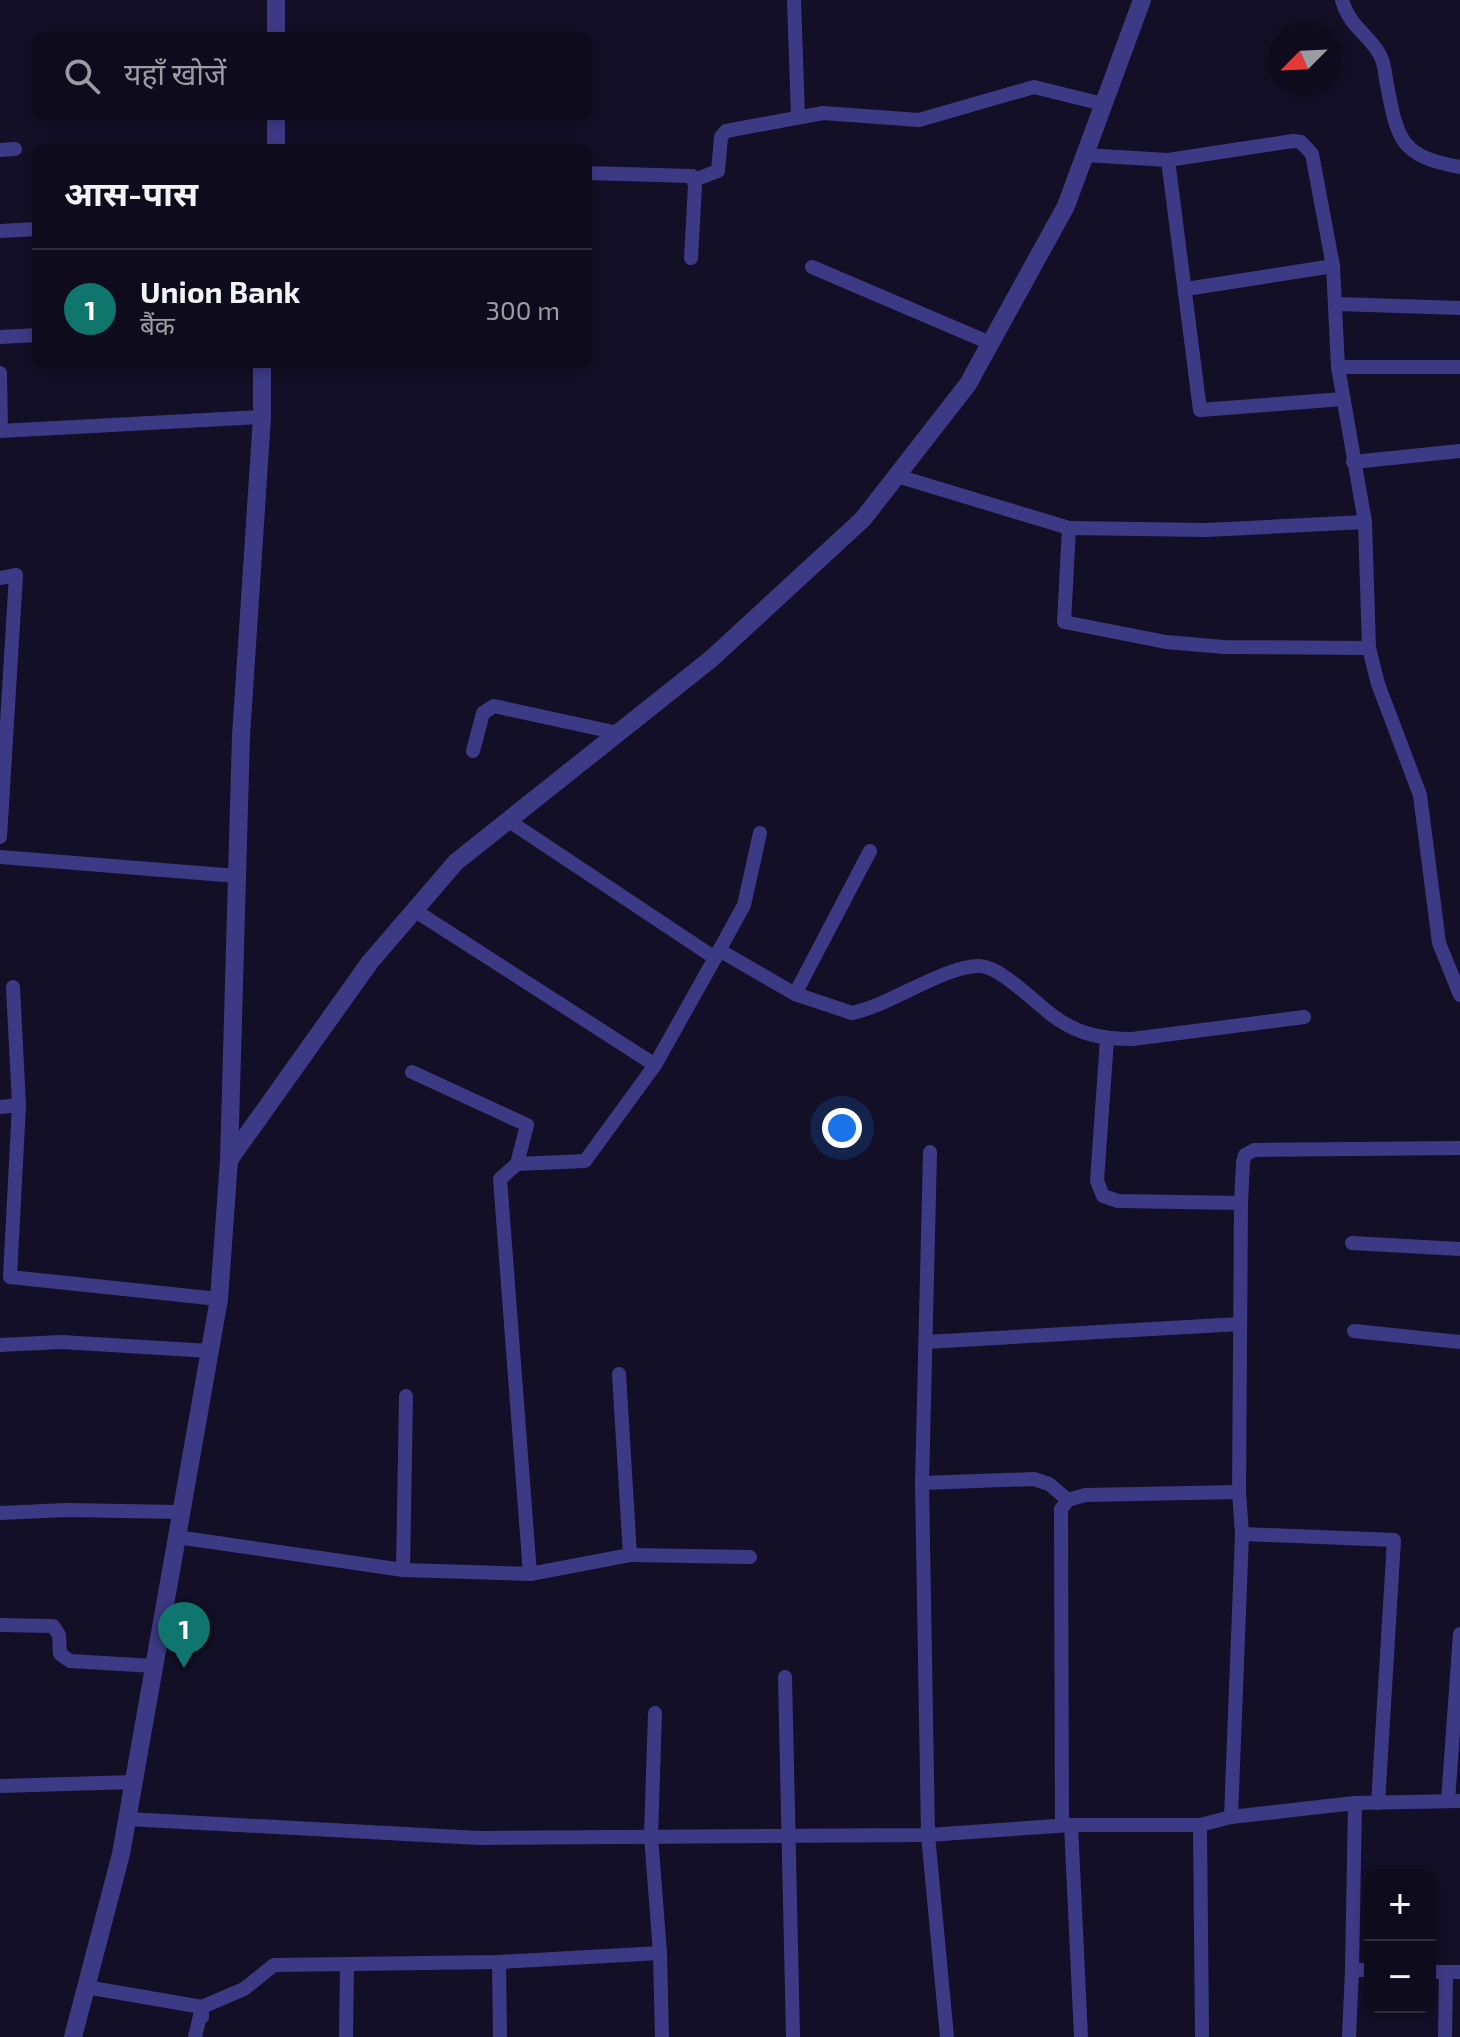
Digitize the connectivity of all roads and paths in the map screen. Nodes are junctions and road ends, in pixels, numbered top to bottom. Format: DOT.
graph roads {
  1 [pos="276,0"];
  2 [pos="794,0"];
  3 [pos="1142,0"];
  4 [pos="1342,0"];
  5 [pos="276,32"];
  6 [pos="1103,104"];
  7 [pos="798,116"];
  8 [pos="276,120"];
  9 [pos="276,144"];
  10 [pos="1084,155"];
  11 [pos="1168,160"];
  12 [pos="1460,167"];
  13 [pos="592,173"];
  14 [pos="694,180"];
  15 [pos="32,229"];
  16 [pos="0,231"];
  17 [pos="691,258"];
  18 [pos="1333,266"];
  19 [pos="812,267"];
  20 [pos="1186,289"];
  21 [pos="1337,304"];
  22 [pos="1460,308"];
  23 [pos="32,335"];
  24 [pos="0,337"];
  25 [pos="990,343"];
  26 [pos="1338,367"];
  27 [pos="1460,367"];
  28 [pos="262,368"];
  29 [pos="0,373"];
  30 [pos="1343,399"];
  31 [pos="262,417"];
  32 [pos="1,431"];
  33 [pos="1460,451"];
  34 [pos="1353,462"];
  35 [pos="897,476"];
  36 [pos="1365,522"];
  37 [pos="1069,528"];
  38 [pos="0,578"];
  39 [pos="1369,648"];
  40 [pos="618,733"];
  41 [pos="473,751"];
  42 [pos="509,821"];
  43 [pos="760,833"];
  44 [pos="0,837"];
  45 [pos="870,851"];
  46 [pos="0,857"];
  47 [pos="237,876"];
  48 [pos="414,910"];
  49 [pos="717,954"];
  50 [pos="13,987"];
  51 [pos="795,994"];
  52 [pos="1460,995"];
  53 [pos="1304,1017"];
  54 [pos="1107,1039"];
  55 [pos="655,1065"];
  56 [pos="412,1072"];
  57 [pos="19,1105"];
  58 [pos="0,1107"];
  59 [pos="1460,1148"];
  60 [pos="930,1152"];
  61 [pos="229,1160"];
  62 [pos="517,1164"];
  63 [pos="1241,1203"];
  64 [pos="1352,1243"];
  65 [pos="1460,1249"];
  66 [pos="219,1299"];
  67 [pos="1240,1324"];
  68 [pos="1354,1331"];
  69 [pos="926,1342"];
  70 [pos="1460,1342"];
  71 [pos="0,1345"];
  72 [pos="210,1351"];
  73 [pos="619,1374"];
  74 [pos="406,1396"];
  75 [pos="922,1483"];
  76 [pos="1239,1492"];
  77 [pos="1068,1500"];
  78 [pos="181,1512"];
  79 [pos="0,1513"];
  80 [pos="1242,1534"];
  81 [pos="177,1537"];
  82 [pos="630,1555"];
  83 [pos="750,1557"];
  84 [pos="403,1570"];
  85 [pos="530,1574"];
  86 [pos="0,1625"];
  87 [pos="1460,1634"];
  88 [pos="154,1666"];
  89 [pos="785,1677"];
  90 [pos="655,1713"];
  91 [pos="133,1782"];
  92 [pos="0,1786"];
  93 [pos="1454,1801"];
  94 [pos="1355,1803"];
  95 [pos="1378,1803"];
  96 [pos="1231,1817"];
  97 [pos="127,1819"];
  98 [pos="1066,1825"];
  99 [pos="1200,1825"];
  100 [pos="928,1835"];
  101 [pos="651,1836"];
  102 [pos="786,1836"];
  103 [pos="660,1953"];
  104 [pos="499,1962"];
  105 [pos="347,1965"];
  106 [pos="1352,1970"];
  107 [pos="1364,1970"];
  108 [pos="1453,1972"];
  109 [pos="86,1987"];
  110 [pos="202,2007"];
  111 [pos="1202,2034"];
  112 [pos="73,2037"];
  113 [pos="195,2037"];
  114 [pos="204,2037"];
  115 [pos="346,2037"];
  116 [pos="500,2037"];
  117 [pos="662,2037"];
  118 [pos="793,2037"];
  119 [pos="947,2037"];
  120 [pos="1081,2037"];
  121 [pos="1349,2037"];
  122 [pos="1445,2037"];
  1 -- 5 [label="street"];
  2 -- 7 [label="street"];
  3 -- 6 [label="street"];
  4 -- 12 [label="street"];
  6 -- 7 [label="street"];
  6 -- 10 [label="street"];
  7 -- 14 [label="street"];
  8 -- 9 [label="street"];
  10 -- 11 [label="street"];
  10 -- 25 [label="street"];
  11 -- 18 [label="street"];
  11 -- 20 [label="street"];
  13 -- 14 [label="street"];
  14 -- 17 [label="street"];
  15 -- 16 [label="street"];
  18 -- 20 [label="street"];
  18 -- 21 [label="street"];
  19 -- 25 [label="street"];
  20 -- 30 [label="street"];
  21 -- 22 [label="street"];
  21 -- 26 [label="street"];
  23 -- 24 [label="street"];
  25 -- 35 [label="street"];
  26 -- 27 [label="street"];
  26 -- 30 [label="street"];
  28 -- 31 [label="street"];
  29 -- 32 [label="street"];
  30 -- 34 [label="street"];
  31 -- 32 [label="street"];
  31 -- 47 [label="street"];
  33 -- 34 [label="street"];
  34 -- 36 [label="street"];
  35 -- 37 [label="street"];
  35 -- 40 [label="street"];
  36 -- 37 [label="street"];
  36 -- 39 [label="street"];
  37 -- 39 [label="street"];
  38 -- 44 [label="street"];
  39 -- 52 [label="street"];
  40 -- 41 [label="street"];
  40 -- 42 [label="street"];
  42 -- 48 [label="street"];
  42 -- 49 [label="street"];
  43 -- 49 [label="street"];
  45 -- 51 [label="street"];
  46 -- 47 [label="street"];
  47 -- 61 [label="street"];
  48 -- 55 [label="street"];
  48 -- 61 [label="street"];
  49 -- 51 [label="street"];
  49 -- 55 [label="street"];
  50 -- 57 [label="street"];
  51 -- 54 [label="street"];
  53 -- 54 [label="street"];
  54 -- 63 [label="street"];
  55 -- 62 [label="street"];
  56 -- 62 [label="street"];
  57 -- 58 [label="street"];
  57 -- 66 [label="street"];
  59 -- 63 [label="street"];
  60 -- 69 [label="street"];
  61 -- 66 [label="street"];
  62 -- 85 [label="street"];
  63 -- 67 [label="street"];
  64 -- 65 [label="street"];
  66 -- 72 [label="street"];
  67 -- 69 [label="street"];
  67 -- 76 [label="street"];
  68 -- 70 [label="street"];
  69 -- 75 [label="street"];
  71 -- 72 [label="street"];
  72 -- 78 [label="street"];
  73 -- 82 [label="street"];
  74 -- 84 [label="street"];
  75 -- 77 [label="street"];
  75 -- 100 [label="street"];
  76 -- 77 [label="street"];
  76 -- 80 [label="street"];
  77 -- 98 [label="street"];
  78 -- 79 [label="street"];
  78 -- 81 [label="street"];
  80 -- 95 [label="street"];
  80 -- 96 [label="street"];
  81 -- 84 [label="street"];
  81 -- 88 [label="street"];
  82 -- 83 [label="street"];
  82 -- 85 [label="street"];
  84 -- 85 [label="street"];
  86 -- 88 [label="street"];
  87 -- 93 [label="street"];
  88 -- 91 [label="street"];
  89 -- 102 [label="street"];
  90 -- 101 [label="street"];
  91 -- 92 [label="street"];
  91 -- 97 [label="street"];
  93 -- 95 [label="street"];
  94 -- 95 [label="street"];
  94 -- 96 [label="street"];
  94 -- 106 [label="street"];
  96 -- 99 [label="street"];
  97 -- 101 [label="street"];
  97 -- 109 [label="street"];
  98 -- 99 [label="street"];
  98 -- 100 [label="street"];
  98 -- 120 [label="street"];
  99 -- 111 [label="street"];
  100 -- 102 [label="street"];
  100 -- 119 [label="street"];
  101 -- 102 [label="street"];
  101 -- 103 [label="street"];
  102 -- 118 [label="street"];
  103 -- 104 [label="street"];
  103 -- 117 [label="street"];
  104 -- 105 [label="street"];
  104 -- 116 [label="street"];
  105 -- 110 [label="street"];
  105 -- 115 [label="street"];
  106 -- 107 [label="street"];
  106 -- 121 [label="street"];
  108 -- 122 [label="street"];
  109 -- 110 [label="street"];
  109 -- 112 [label="street"];
  110 -- 113 [label="street"];
  110 -- 114 [label="street"];
}
